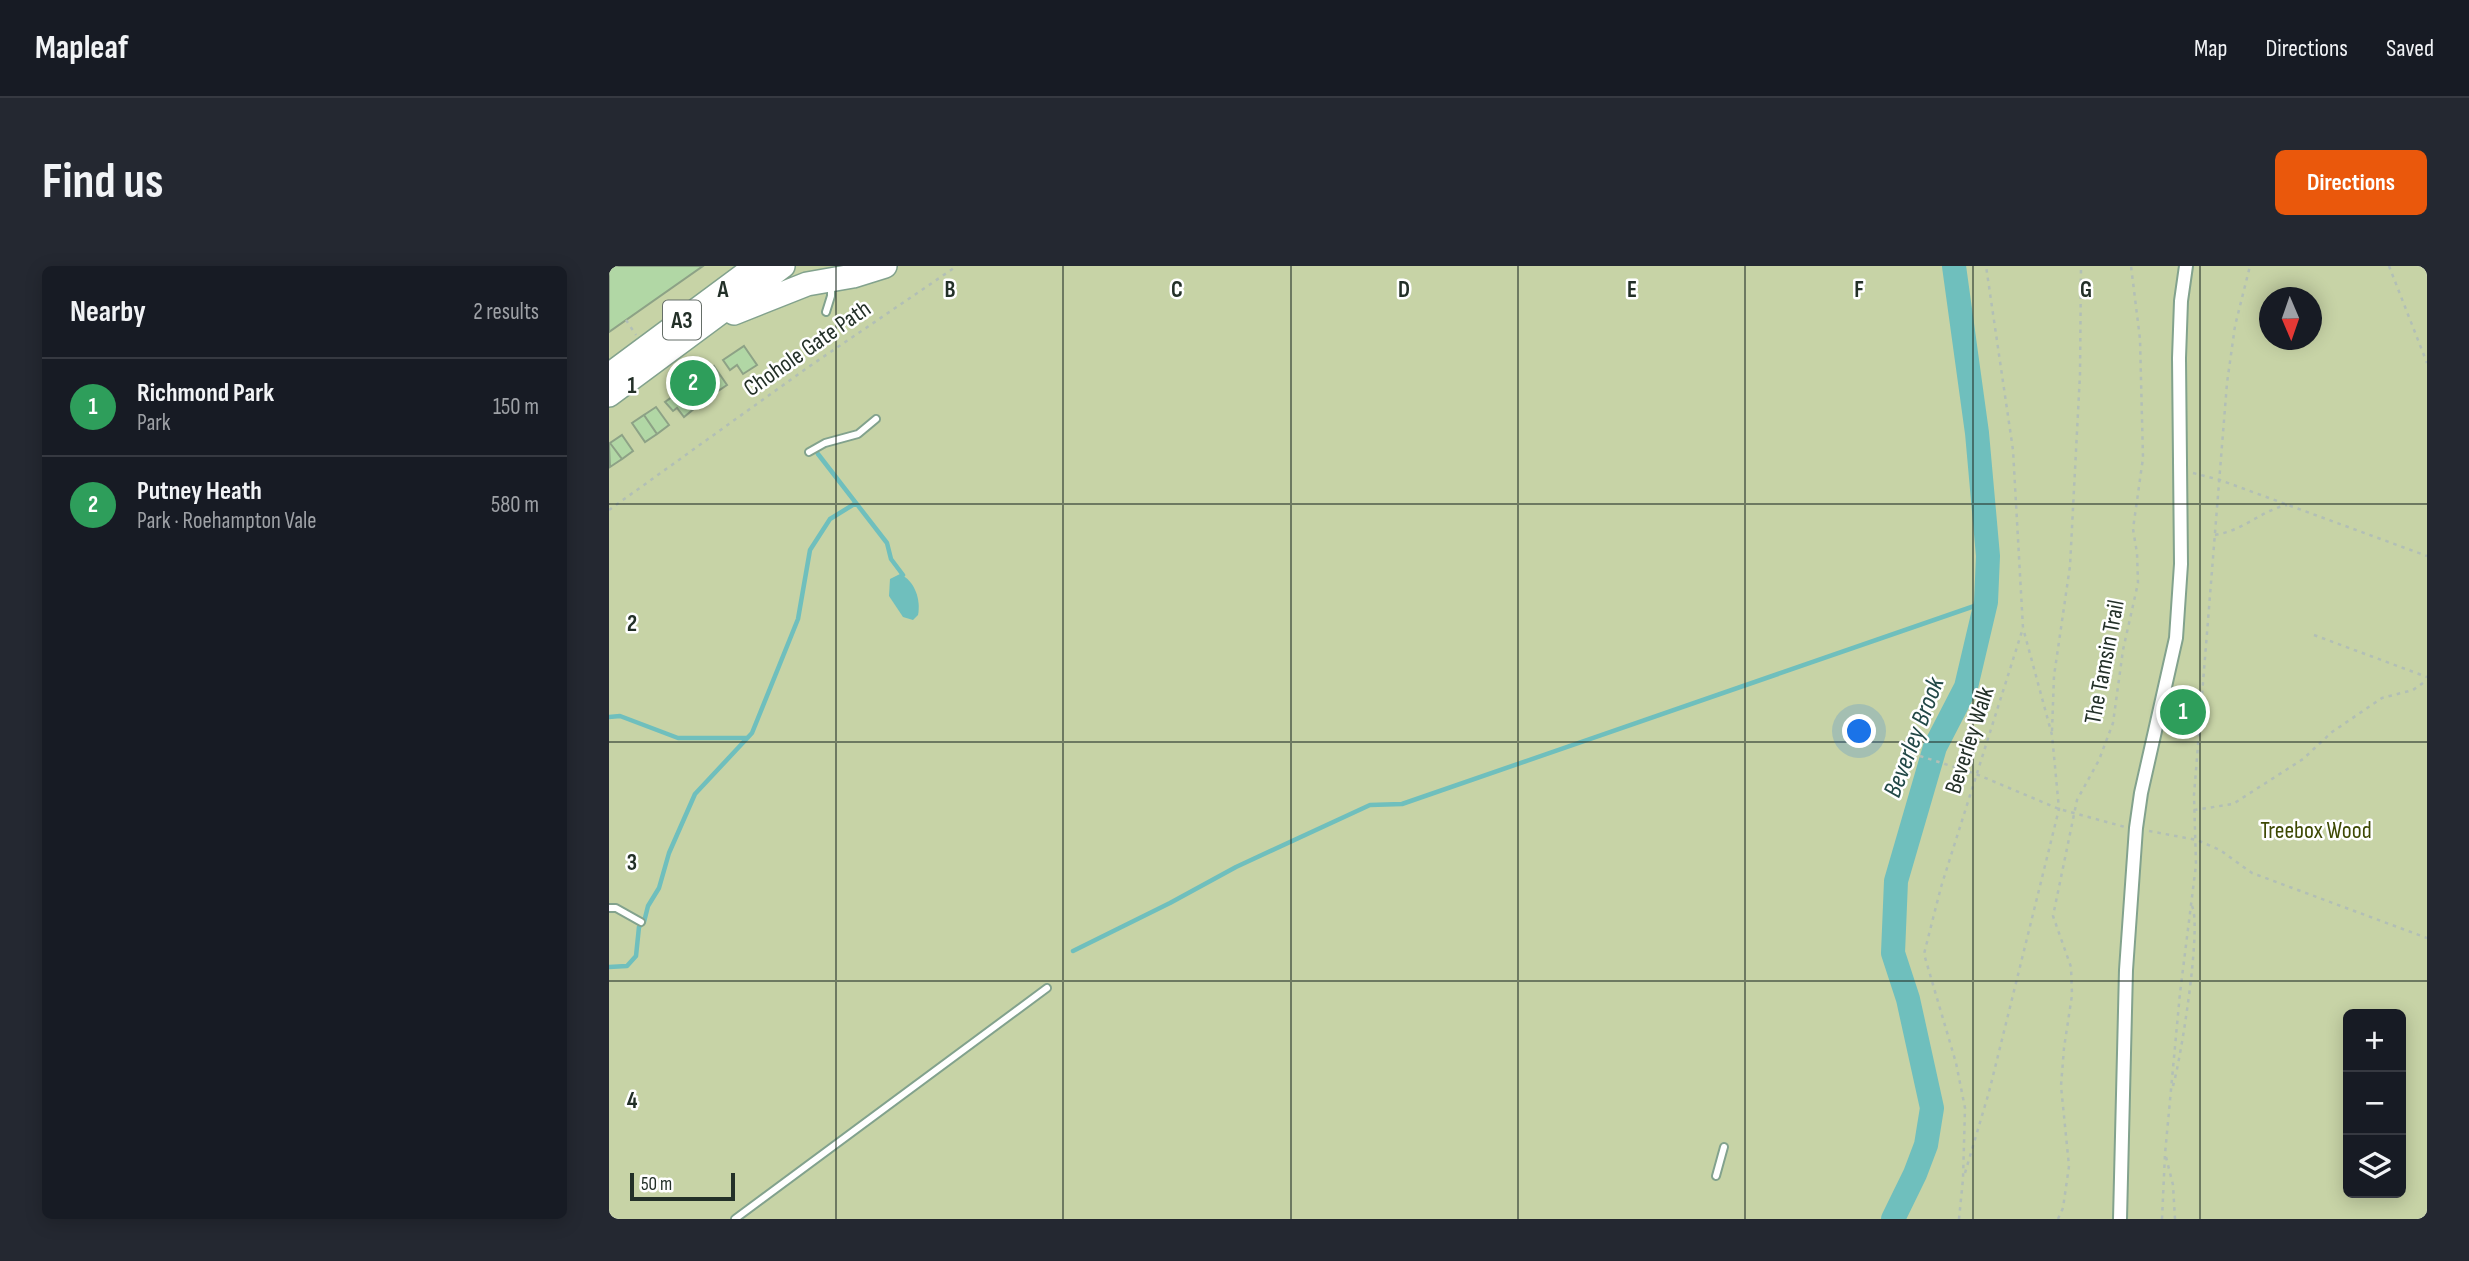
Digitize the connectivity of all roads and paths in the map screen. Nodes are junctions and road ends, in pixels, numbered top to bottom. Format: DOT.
graph roads {
  1 [pos="755,266"];
  2 [pos="783,266"];
  3 [pos="885,266"];
  4 [pos="957,266"];
  5 [pos="1986,266"];
  6 [pos="2081,266"];
  7 [pos="2131,266"];
  8 [pos="2186,266"];
  9 [pos="2250,266"];
  10 [pos="2389,266"];
  11 [pos="845,275"];
  12 [pos="826,312"];
  13 [pos="626,320"];
  14 [pos="697,331"];
  15 [pos="639,340"];
  16 [pos="2427,363"];
  17 [pos="609,374"];
  18 [pos="609,395"];
  19 [pos="876,419"];
  20 [pos="809,452"];
  21 [pos="2180,470"];
  22 [pos="2220,480"];
  23 [pos="2287,505"];
  24 [pos="609,510"];
  25 [pos="2215,536"];
  26 [pos="2427,556"];
  27 [pos="2023,628"];
  28 [pos="2314,635"];
  29 [pos="2427,679"];
  30 [pos="2052,735"];
  31 [pos="1920,756"];
  32 [pos="1976,774"];
  33 [pos="2059,809"];
  34 [pos="2194,810"];
  35 [pos="2074,814"];
  36 [pos="2136,828"];
  37 [pos="2197,840"];
  38 [pos="2191,905"];
  39 [pos="609,908"];
  40 [pos="641,922"];
  41 [pos="2427,938"];
  42 [pos="1047,988"];
  43 [pos="2171,1096"];
  44 [pos="1724,1147"];
  45 [pos="2165,1154"];
  46 [pos="1716,1176"];
  47 [pos="1963,1179"];
  48 [pos="735,1219"];
  49 [pos="1959,1219"];
  50 [pos="2058,1219"];
  51 [pos="2120,1219"];
  52 [pos="2162,1219"];
  53 [pos="2175,1219"];
  1 -- 17 [label="highway, A3"];
  2 -- 14 [label="highway, A3"];
  3 -- 11 [label="highway, A3"];
  4 -- 24 [label="path, Chohole Gate Path"];
  5 -- 27 [label="path, Beverley Walk"];
  6 -- 30 [label="path"];
  7 -- 35 [label="path, The Tamsin Trail"];
  8 -- 21 [label="street"];
  9 -- 22 [label="path"];
  10 -- 16 [label="path"];
  11 -- 12 [label="lane"];
  11 -- 14 [label="highway, A3"];
  13 -- 15 [label="path"];
  14 -- 18 [label="highway, A3"];
  19 -- 20 [label="lane"];
  21 -- 22 [label="path"];
  21 -- 36 [label="street"];
  22 -- 23 [label="path"];
  22 -- 25 [label="path"];
  23 -- 25 [label="path"];
  23 -- 26 [label="path"];
  25 -- 34 [label="path"];
  27 -- 30 [label="path"];
  27 -- 32 [label="path, Beverley Walk"];
  28 -- 29 [label="path"];
  29 -- 34 [label="path"];
  30 -- 33 [label="path"];
  31 -- 32 [label="path"];
  32 -- 33 [label="path"];
  32 -- 47 [label="path, Beverley Walk"];
  33 -- 35 [label="path"];
  33 -- 47 [label="path"];
  34 -- 37 [label="path"];
  35 -- 36 [label="path"];
  35 -- 50 [label="path, The Tamsin Trail"];
  36 -- 37 [label="path"];
  36 -- 51 [label="street"];
  37 -- 38 [label="path"];
  37 -- 41 [label="path"];
  38 -- 43 [label="path"];
  38 -- 43 [label="path"];
  39 -- 40 [label="lane"];
  42 -- 48 [label="lane"];
  43 -- 45 [label="path"];
  44 -- 46 [label="lane"];
  45 -- 52 [label="path"];
  45 -- 53 [label="path"];
  47 -- 49 [label="path, Beverley Walk"];
}
